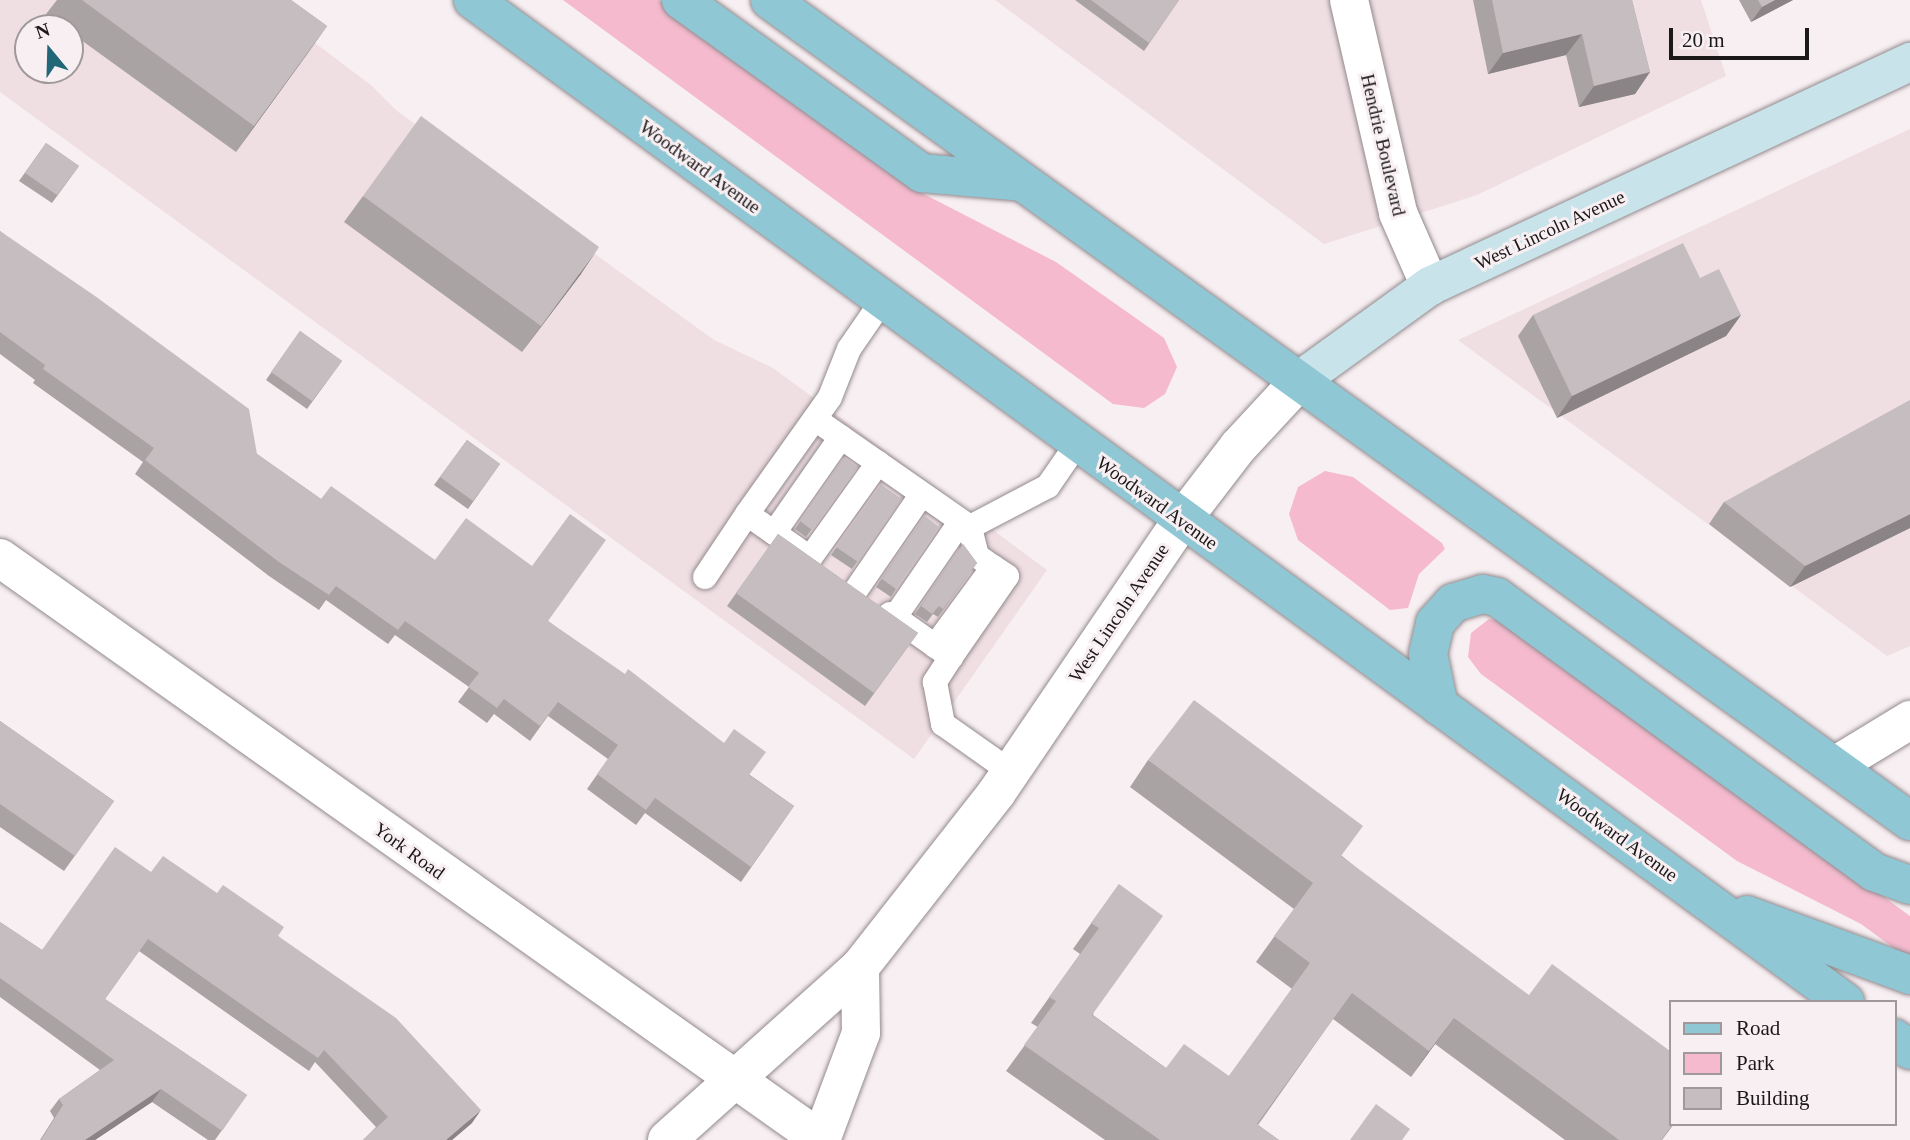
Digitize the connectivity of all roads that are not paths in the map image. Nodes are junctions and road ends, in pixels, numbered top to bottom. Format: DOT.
graph roads {
  1 [pos="473,0"];
  2 [pos="681,0"];
  3 [pos="770,0"];
  4 [pos="1349,0"];
  5 [pos="1910,62"];
  6 [pos="1024,182"];
  7 [pos="1430,286"];
  8 [pos="882,301"];
  9 [pos="1300,380"];
  10 [pos="815,419"];
  11 [pos="841,437"];
  12 [pos="1077,444"];
  13 [pos="878,463"];
  14 [pos="922,494"];
  15 [pos="747,514"];
  16 [pos="1182,520"];
  17 [pos="965,524"];
  18 [pos="774,533"];
  19 [pos="0,558"];
  20 [pos="833,574"];
  21 [pos="705,577"];
  22 [pos="895,617"];
  23 [pos="944,651"];
  24 [pos="1439,706"];
  25 [pos="1910,720"];
  26 [pos="1836,765"];
  27 [pos="1011,772"];
  28 [pos="1910,821"];
  29 [pos="1910,885"];
  30 [pos="1709,902"];
  31 [pos="860,967"];
  32 [pos="1910,975"];
  33 [pos="1842,1000"];
  34 [pos="737,1081"];
  35 [pos="667,1140"];
  36 [pos="821,1140"];
  1 -- 8 [label="main road, Woodward Avenue"];
  2 -- 6 [label="main road"];
  3 -- 6 [label="main road"];
  4 -- 7 [label="street, Hendrie Boulevard"];
  5 -- 7 [label="street, West Lincoln Avenue"];
  6 -- 9 [label="main road"];
  7 -- 9 [label="street, West Lincoln Avenue"];
  8 -- 10 [label="lane"];
  8 -- 12 [label="main road, Woodward Avenue"];
  9 -- 16 [label="street, West Lincoln Avenue"];
  9 -- 26 [label="main road"];
  10 -- 11 [label="lane"];
  10 -- 15 [label="lane"];
  11 -- 13 [label="lane"];
  11 -- 18 [label="lane"];
  12 -- 16 [label="main road, Woodward Avenue"];
  12 -- 17 [label="lane"];
  13 -- 14 [label="lane"];
  13 -- 20 [label="lane"];
  14 -- 17 [label="lane"];
  14 -- 20 [label="lane"];
  15 -- 18 [label="lane"];
  15 -- 21 [label="lane"];
  16 -- 24 [label="main road, Woodward Avenue"];
  16 -- 27 [label="street, West Lincoln Avenue"];
  17 -- 22 [label="lane"];
  17 -- 23 [label="lane"];
  18 -- 20 [label="lane"];
  19 -- 34 [label="street, York Road"];
  20 -- 22 [label="lane"];
  22 -- 23 [label="lane"];
  23 -- 27 [label="lane"];
  24 -- 29 [label="main road"];
  24 -- 30 [label="main road, Woodward Avenue"];
  25 -- 26 [label="street"];
  26 -- 28 [label="main road"];
  27 -- 31 [label="street, West Lincoln Avenue"];
  30 -- 32 [label="main road"];
  30 -- 33 [label="main road, Woodward Avenue"];
  31 -- 34 [label="street, West Lincoln Avenue"];
  31 -- 36 [label="street"];
  34 -- 35 [label="street, West Lincoln Avenue"];
  34 -- 36 [label="street, York Road"];
}
